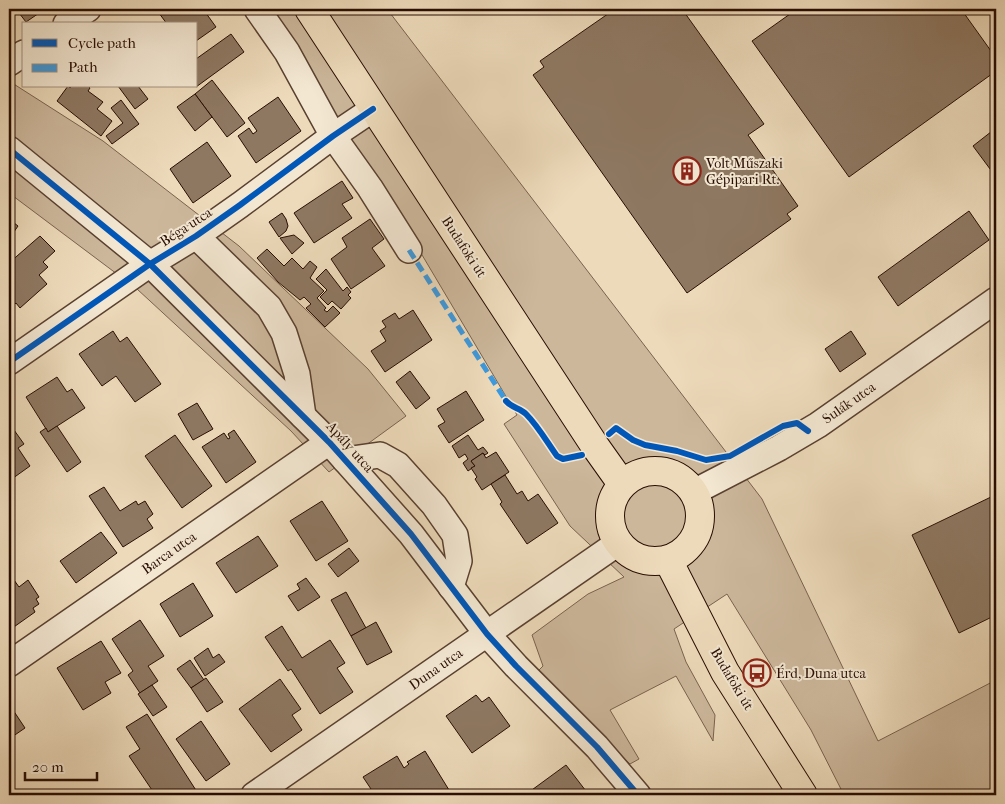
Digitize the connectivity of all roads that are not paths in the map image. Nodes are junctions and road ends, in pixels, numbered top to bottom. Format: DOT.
graph roads {
  1 [pos="88,9"];
  2 [pos="257,9"];
  3 [pos="309,9"];
  4 [pos="69,22"];
  5 [pos="22,54"];
  6 [pos="9,63"];
  7 [pos="373,108"];
  8 [pos="333,136"];
  9 [pos="9,149"];
  10 [pos="196,236"];
  11 [pos="409,250"];
  12 [pos="150,264"];
  13 [pos="996,300"];
  14 [pos="9,362"];
  15 [pos="303,416"];
  16 [pos="337,451"];
  17 [pos="622,484"];
  18 [pos="694,492"];
  19 [pos="618,543"];
  20 [pos="668,560"];
  21 [pos="451,587"];
  22 [pos="487,634"];
  23 [pos="9,664"];
  24 [pos="254,795"];
  25 [pos="638,795"];
  26 [pos="803,795"];
  1 -- 4 [label="street"];
  2 -- 8 [label="street"];
  3 -- 7 [label="main road, Budafoki út"];
  5 -- 6 [label="street"];
  7 -- 8 [label="street, Béga utca"];
  7 -- 17 [label="main road, Budafoki út"];
  8 -- 10 [label="street, Béga utca"];
  8 -- 11 [label="street"];
  9 -- 12 [label="street, Apály utca"];
  10 -- 12 [label="street, Béga utca"];
  10 -- 15 [label="street"];
  12 -- 14 [label="street, Béga utca"];
  12 -- 15 [label="street, Apály utca"];
  13 -- 18 [label="street, Sulák utca"];
  15 -- 16 [label="street, Apály utca"];
  16 -- 21 [label="street, Apály utca"];
  16 -- 21 [label="street, Apály utca"];
  16 -- 23 [label="street, Barca utca"];
  17 -- 18 [label="main road"];
  17 -- 19 [label="main road"];
  18 -- 20 [label="main road"];
  19 -- 20 [label="main road"];
  19 -- 22 [label="street, Duna utca"];
  20 -- 26 [label="main road, Budafoki út"];
  21 -- 22 [label="street, Apály utca"];
  22 -- 24 [label="street, Duna utca"];
  22 -- 25 [label="street, Apály utca"];
}
